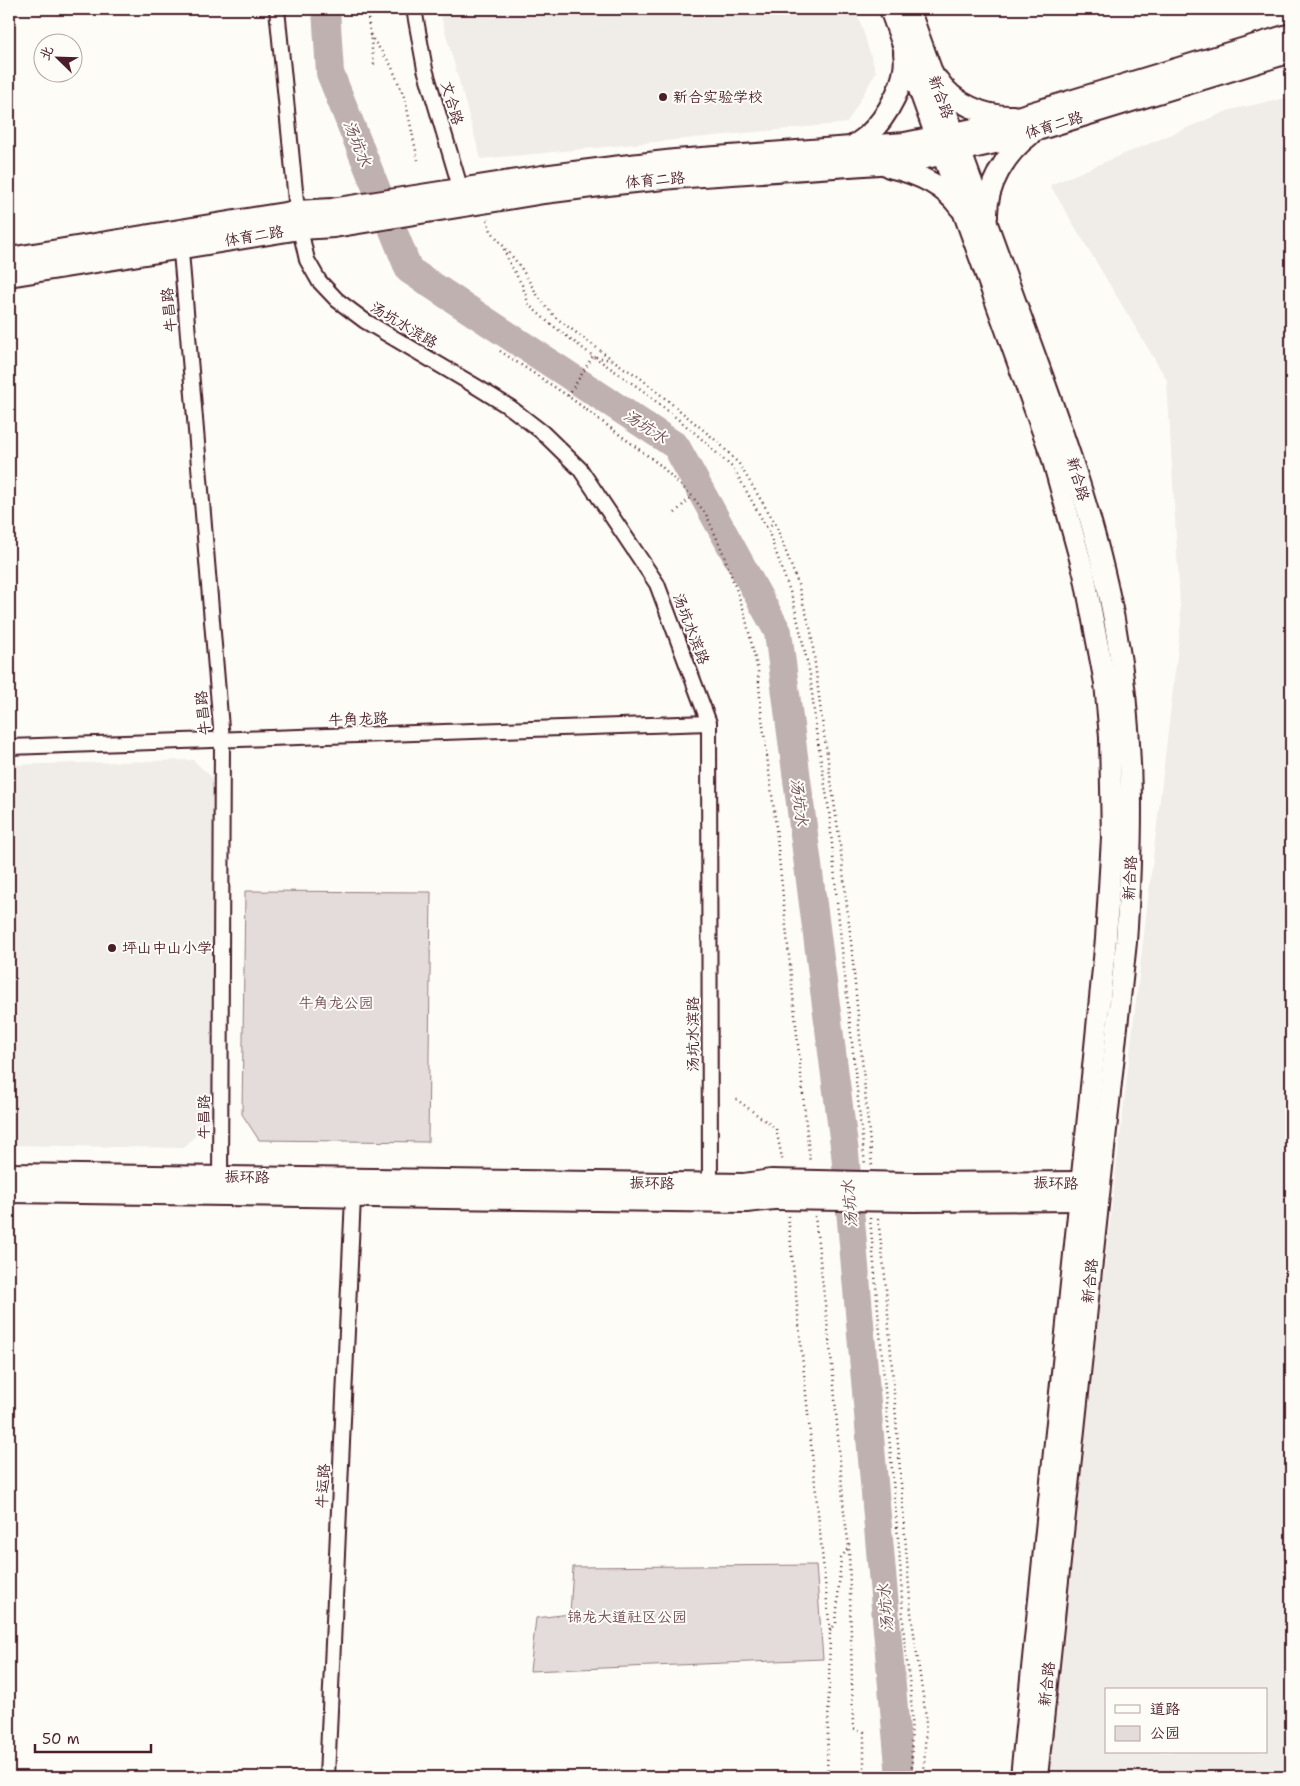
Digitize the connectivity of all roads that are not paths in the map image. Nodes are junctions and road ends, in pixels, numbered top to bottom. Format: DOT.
graph roads {
  1 [pos="277,9"];
  2 [pos="414,9"];
  3 [pos="890,9"];
  4 [pos="909,9"];
  5 [pos="1291,34"];
  6 [pos="902,42"];
  7 [pos="1291,52"];
  8 [pos="932,70"];
  9 [pos="1022,116"];
  10 [pos="1036,131"];
  11 [pos="949,144"];
  12 [pos="851,148"];
  13 [pos="872,165"];
  14 [pos="470,202"];
  15 [pos="965,214"];
  16 [pos="298,220"];
  17 [pos="987,224"];
  18 [pos="180,239"];
  19 [pos="9,258"];
  20 [pos="9,276"];
  21 [pos="709,723"];
  22 [pos="222,740"];
  23 [pos="9,747"];
  24 [pos="9,1174"];
  25 [pos="220,1186"];
  26 [pos="1081,1191"];
  27 [pos="9,1192"];
  28 [pos="1099,1192"];
  29 [pos="710,1193"];
  30 [pos="353,1197"];
  31 [pos="1031,1752"];
  32 [pos="326,1777"];
  33 [pos="1011,1777"];
  34 [pos="1021,1777"];
  35 [pos="1037,1777"];
  36 [pos="1044,1777"];
  1 -- 16 [label="street, 汤坑水滨路"];
  2 -- 14 [label="street, 文合路"];
  3 -- 6 [label="street, 新合路"];
  4 -- 8 [label="street, 新合路"];
  5 -- 9 [label="street, 体育二路"];
  6 -- 11 [label="street, 新合路"];
  6 -- 12 [label="street"];
  7 -- 10 [label="street, 体育二路"];
  8 -- 9 [label="street"];
  8 -- 11 [label="street, 新合路"];
  9 -- 11 [label="street, 体育二路"];
  10 -- 11 [label="street, 体育二路"];
  10 -- 17 [label="street"];
  11 -- 12 [label="street, 体育二路"];
  11 -- 13 [label="street, 体育二路"];
  11 -- 15 [label="street, 新合路"];
  11 -- 17 [label="street, 新合路"];
  12 -- 14 [label="street, 体育二路"];
  13 -- 14 [label="street, 体育二路"];
  13 -- 15 [label="street"];
  14 -- 16 [label="street, 体育二路"];
  15 -- 26 [label="street, 新合路"];
  16 -- 18 [label="street, 体育二路"];
  16 -- 21 [label="street, 汤坑水滨路"];
  17 -- 28 [label="street, 新合路"];
  18 -- 19 [label="street, 体育二路"];
  18 -- 20 [label="street, 体育二路"];
  18 -- 22 [label="street, 牛昌路"];
  21 -- 22 [label="street, 牛角龙路"];
  21 -- 29 [label="street, 汤坑水滨路"];
  22 -- 23 [label="street, 牛角龙路"];
  22 -- 25 [label="street, 牛昌路"];
  24 -- 25 [label="street, 振环路"];
  25 -- 27 [label="street, 振环路"];
  25 -- 29 [label="street, 振环路"];
  25 -- 30 [label="street, 振环路"];
  26 -- 28 [label="street, 振环路"];
  26 -- 29 [label="street, 振环路, bridge"];
  26 -- 31 [label="street, 新合路"];
  28 -- 31 [label="street, 新合路"];
  29 -- 30 [label="street, 振环路"];
  30 -- 32 [label="street, 牛运路"];
  31 -- 33 [label="street"];
  31 -- 34 [label="street, 新合路"];
  31 -- 35 [label="street, 新合路"];
  31 -- 36 [label="street"];
}
